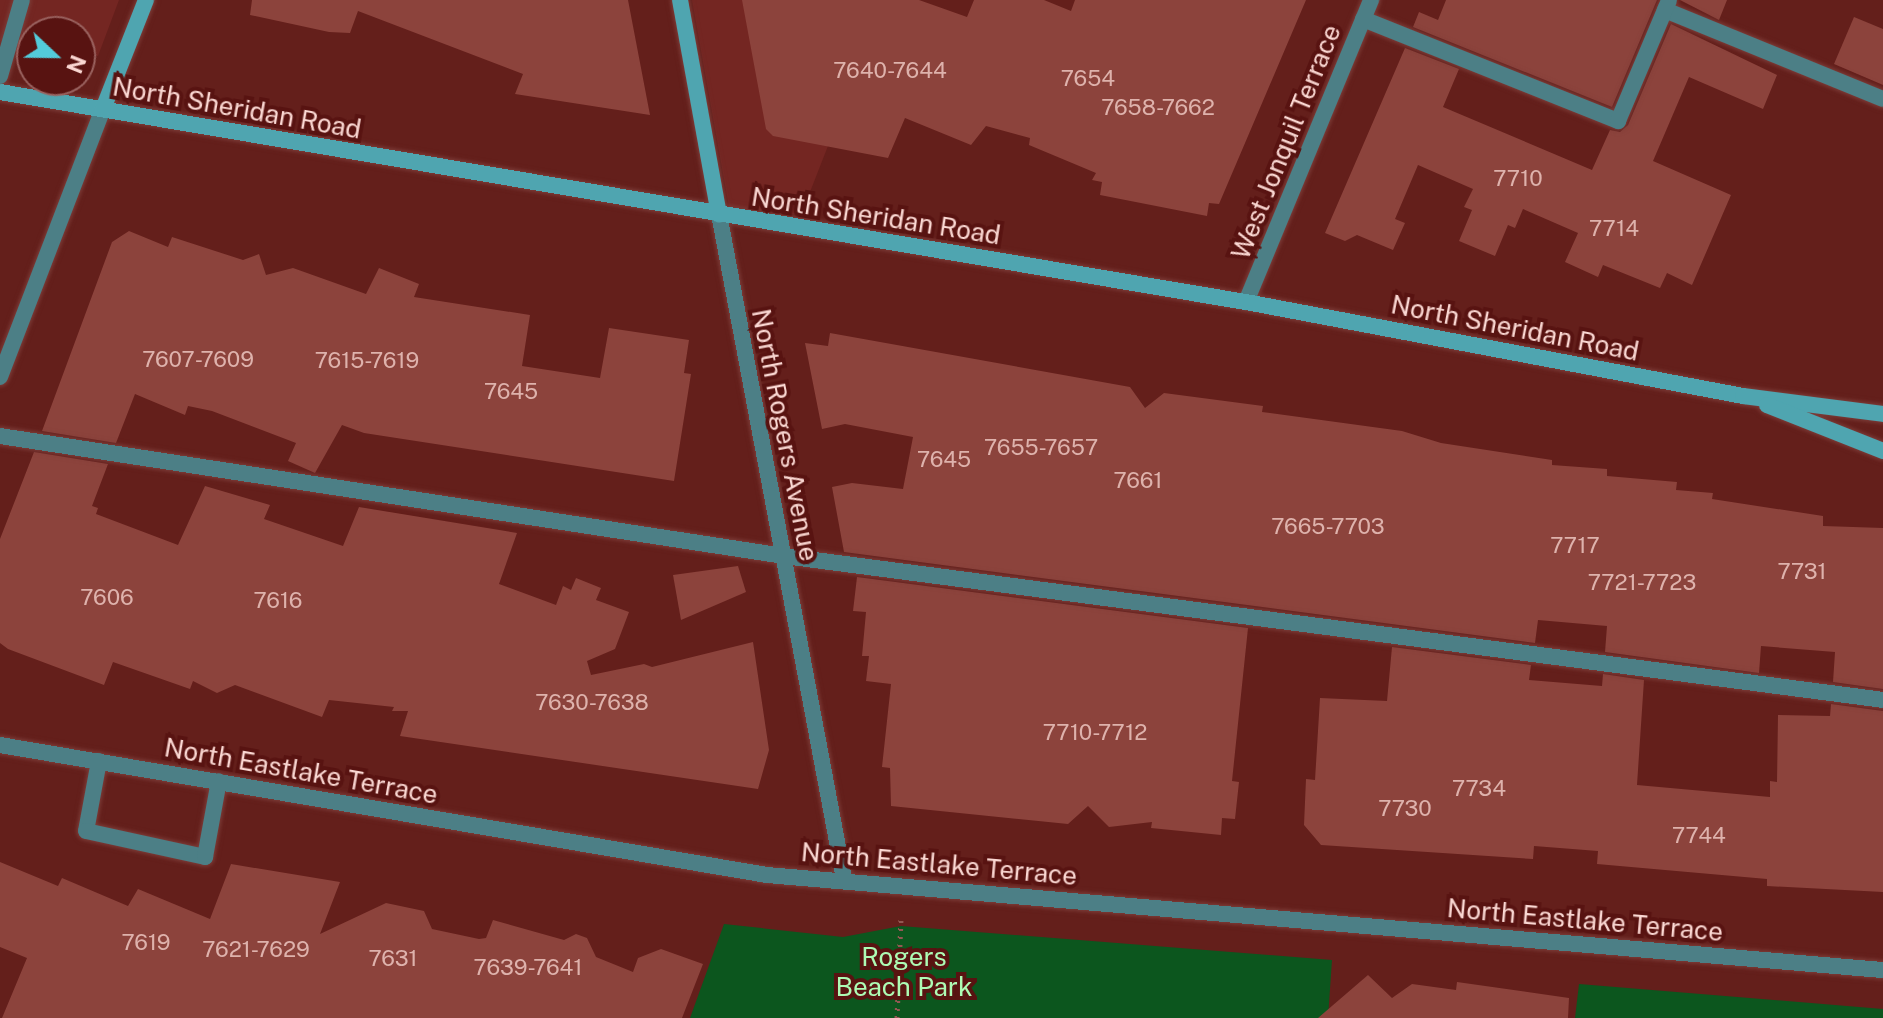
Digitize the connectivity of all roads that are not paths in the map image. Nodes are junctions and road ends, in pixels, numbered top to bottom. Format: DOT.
graph roads {
  1 [pos="22,0"];
  2 [pos="146,0"];
  3 [pos="680,0"];
  4 [pos="1371,0"];
  5 [pos="1667,5"];
  6 [pos="1363,19"];
  7 [pos="0,76"];
  8 [pos="0,92"];
  9 [pos="1883,99"];
  10 [pos="103,109"];
  11 [pos="719,214"];
  12 [pos="1246,302"];
  13 [pos="0,377"];
  14 [pos="1743,396"];
  15 [pos="1883,414"];
  16 [pos="0,436"];
  17 [pos="1883,451"];
  18 [pos="784,556"];
  19 [pos="1883,700"];
  20 [pos="0,745"];
  21 [pos="99,761"];
  22 [pos="219,781"];
  23 [pos="844,879"];
  24 [pos="1883,970"];
  1 -- 7 [label="street"];
  2 -- 10 [label="main road"];
  3 -- 11 [label="main road, North Rogers Avenue"];
  4 -- 6 [label="street, West Jonquil Terrace"];
  5 -- 6 [label="street"];
  5 -- 9 [label="street"];
  6 -- 12 [label="street, West Jonquil Terrace"];
  8 -- 10 [label="main road, North Sheridan Road"];
  10 -- 11 [label="main road, North Sheridan Road"];
  10 -- 13 [label="street"];
  11 -- 12 [label="main road, North Sheridan Road"];
  11 -- 18 [label="street, North Rogers Avenue"];
  12 -- 14 [label="main road, North Sheridan Road"];
  14 -- 15 [label="main road, North Sheridan Road"];
  14 -- 17 [label="main road, North Sheridan Road"];
  16 -- 18 [label="street"];
  18 -- 19 [label="street"];
  18 -- 23 [label="street, North Rogers Avenue"];
  20 -- 21 [label="street, North Eastlake Terrace"];
  21 -- 22 [label="street, North Eastlake Terrace"];
  21 -- 22 [label="street"];
  22 -- 23 [label="street, North Eastlake Terrace"];
  23 -- 24 [label="street, North Eastlake Terrace"];
}
